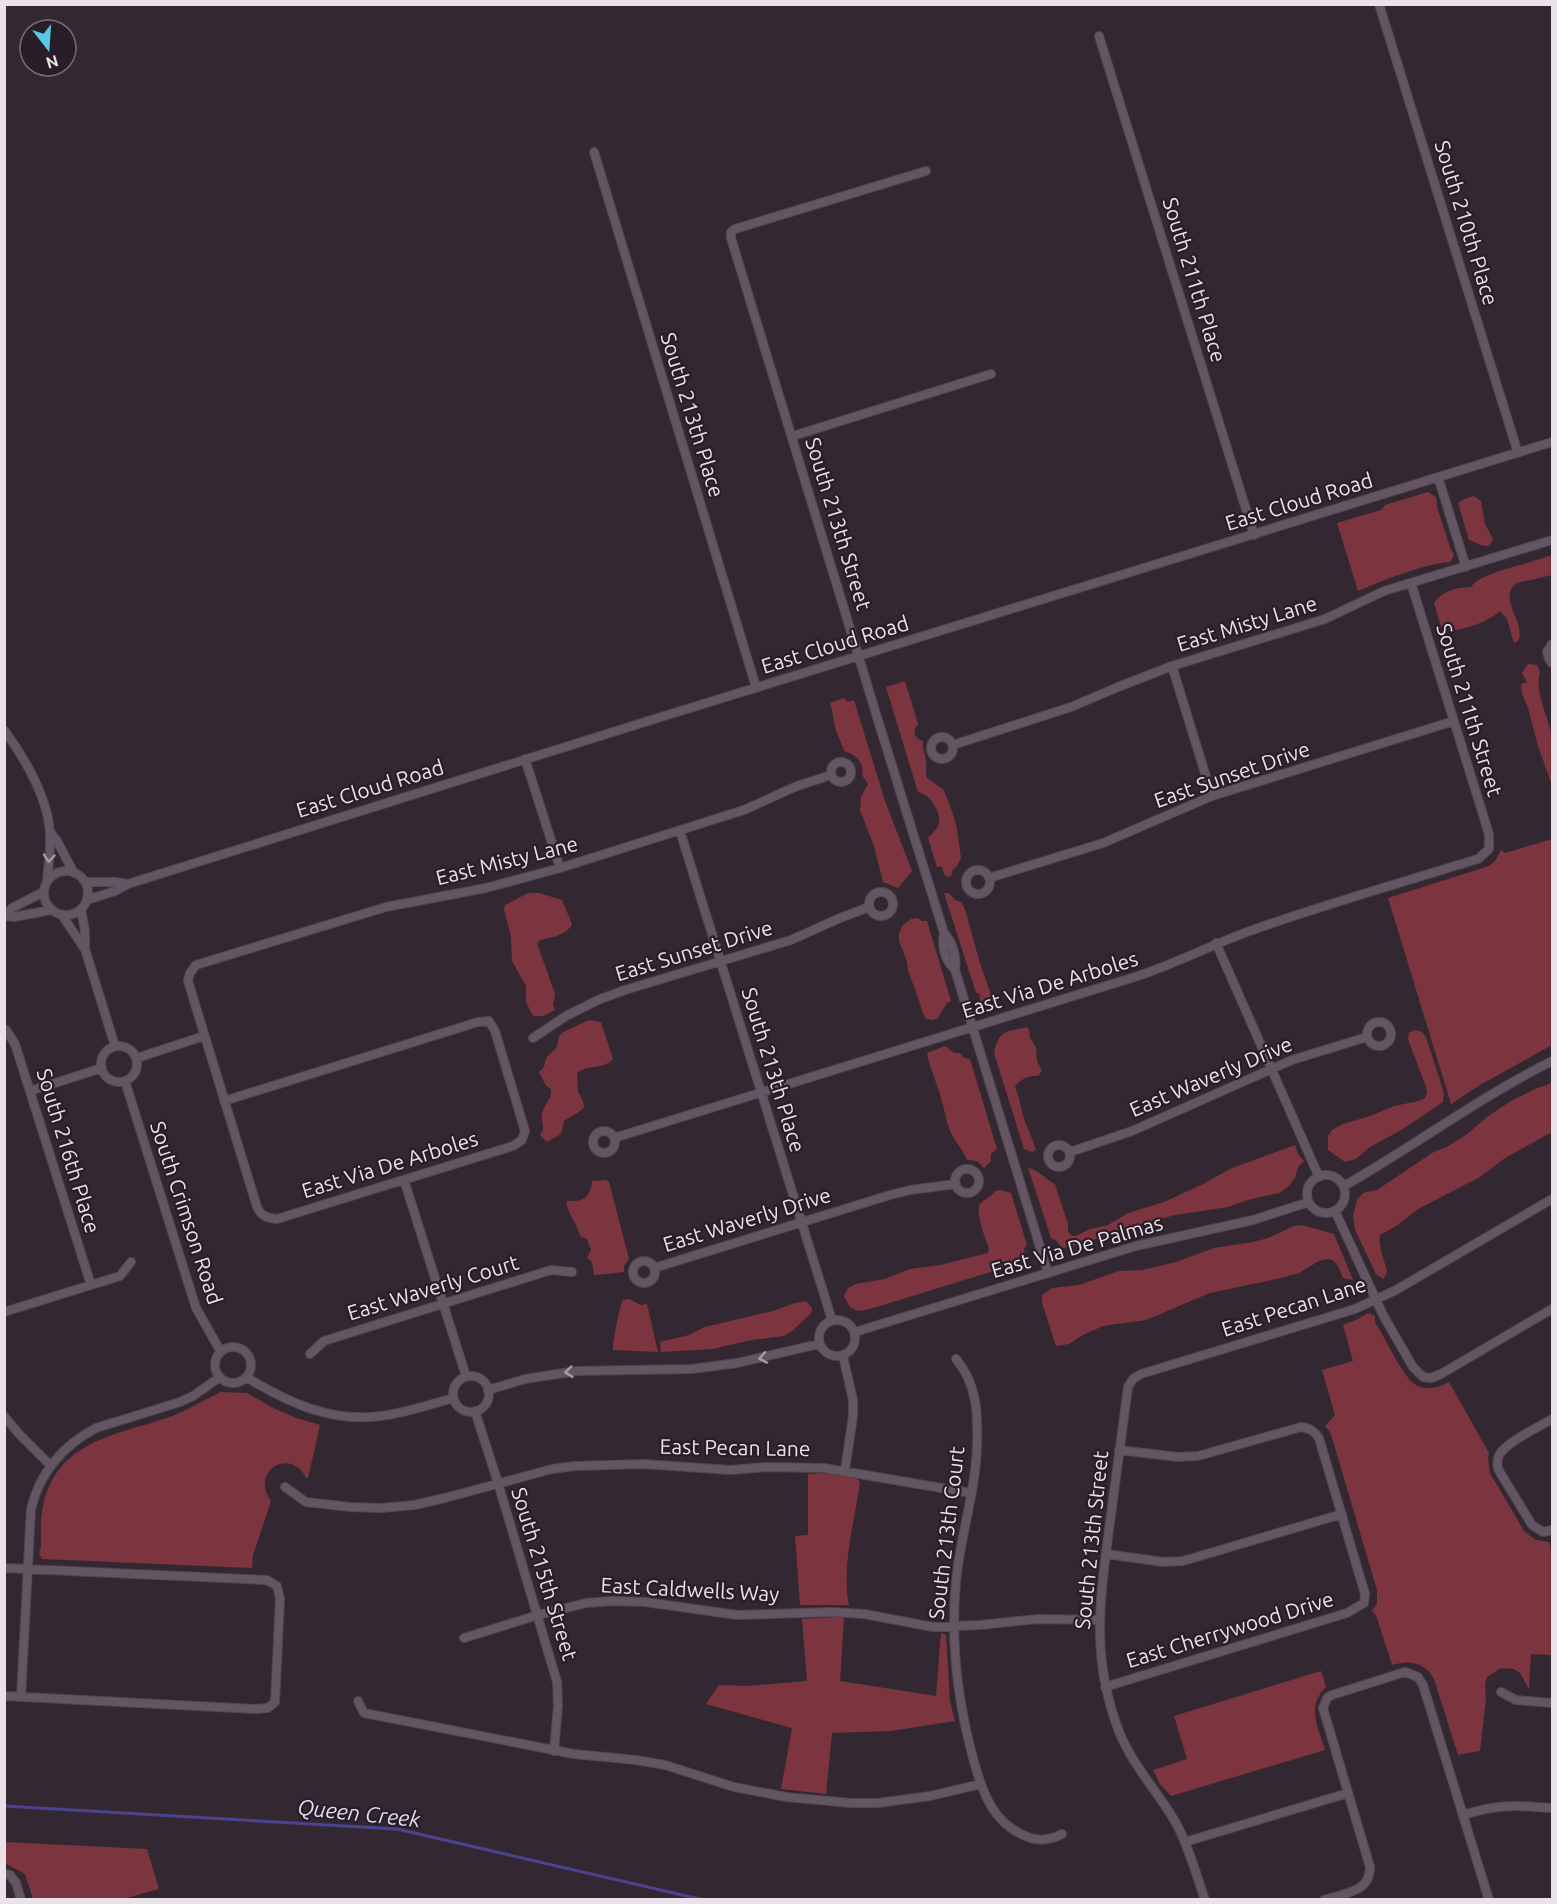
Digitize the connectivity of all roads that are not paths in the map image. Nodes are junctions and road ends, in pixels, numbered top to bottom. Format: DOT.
graph roads {
  1 [pos="1379,4"];
  2 [pos="1099,36"];
  3 [pos="594,152"];
  4 [pos="926,171"];
  5 [pos="991,374"];
  6 [pos="793,436"];
  7 [pos="1552,442"];
  8 [pos="1518,453"];
  9 [pos="1438,477"];
  10 [pos="1254,535"];
  11 [pos="1552,540"];
  12 [pos="1466,567"];
  13 [pos="1411,583"];
  14 [pos="1552,644"];
  15 [pos="858,657"];
  16 [pos="1552,663"];
  17 [pos="1172,666"];
  18 [pos="756,687"];
  19 [pos="1454,721"];
  20 [pos="4,730"];
  21 [pos="953,745"];
  22 [pos="525,759"];
  23 [pos="831,775"];
  24 [pos="1212,796"];
  25 [pos="680,831"];
  26 [pos="51,834"];
  27 [pos="1489,849"];
  28 [pos="560,868"];
  29 [pos="74,873"];
  30 [pos="988,878"];
  31 [pos="47,882"];
  32 [pos="85,882"];
  33 [pos="128,884"];
  34 [pos="43,892"];
  35 [pos="87,900"];
  36 [pos="869,907"];
  37 [pos="51,910"];
  38 [pos="81,910"];
  39 [pos="62,915"];
  40 [pos="5,916"];
  41 [pos="1216,943"];
  42 [pos="85,949"];
  43 [pos="720,962"];
  44 [pos="972,1028"];
  45 [pos="5,1029"];
  46 [pos="204,1036"];
  47 [pos="1367,1037"];
  48 [pos="533,1038"];
  49 [pos="115,1046"];
  50 [pos="136,1058"];
  51 [pos="1552,1061"];
  52 [pos="102,1068"];
  53 [pos="1272,1069"];
  54 [pos="125,1081"];
  55 [pos="30,1091"];
  56 [pos="760,1093"];
  57 [pos="224,1101"];
  58 [pos="614,1138"];
  59 [pos="1070,1152"];
  60 [pos="1319,1177"];
  61 [pos="404,1180"];
  62 [pos="956,1184"];
  63 [pos="1344,1186"];
  64 [pos="1552,1199"];
  65 [pos="1310,1202"];
  66 [pos="1335,1211"];
  67 [pos="802,1223"];
  68 [pos="131,1262"];
  69 [pos="654,1268"];
  70 [pos="572,1272"];
  71 [pos="1048,1273"];
  72 [pos="91,1286"];
  73 [pos="1376,1300"];
  74 [pos="443,1303"];
  75 [pos="1552,1309"];
  76 [pos="4,1312"];
  77 [pos="832,1320"];
  78 [pos="855,1332"];
  79 [pos="819,1344"];
  80 [pos="221,1352"];
  81 [pos="310,1354"];
  82 [pos="843,1356"];
  83 [pos="956,1359"];
  84 [pos="466,1376"];
  85 [pos="220,1377"];
  86 [pos="246,1377"];
  87 [pos="1133,1379"];
  88 [pos="488,1389"];
  89 [pos="453,1398"];
  90 [pos="475,1411"];
  91 [pos="4,1416"];
  92 [pos="1552,1419"];
  93 [pos="1119,1450"];
  94 [pos="51,1465"];
  95 [pos="845,1470"];
  96 [pos="498,1483"];
  97 [pos="285,1487"];
  98 [pos="971,1493"];
  99 [pos="1342,1514"];
  100 [pos="1548,1531"];
  101 [pos="1106,1554"];
  102 [pos="4,1568"];
  103 [pos="28,1569"];
  104 [pos="538,1615"];
  105 [pos="1099,1620"];
  106 [pos="953,1627"];
  107 [pos="464,1638"];
  108 [pos="1105,1687"];
  109 [pos="1502,1692"];
  110 [pos="4,1696"];
  111 [pos="21,1697"];
  112 [pos="358,1701"];
  113 [pos="1552,1703"];
  114 [pos="554,1751"];
  115 [pos="981,1784"];
  116 [pos="1348,1793"];
  117 [pos="1552,1808"];
  118 [pos="1463,1815"];
  119 [pos="1062,1834"];
  120 [pos="1185,1842"];
  121 [pos="7,1874"];
  122 [pos="21,1899"];
  123 [pos="1205,1899"];
  124 [pos="1324,1899"];
  125 [pos="1489,1899"];
  1 -- 8 [label="street, South 210th Place"];
  2 -- 10 [label="street, South 211th Place"];
  3 -- 18 [label="street, South 213th Place"];
  4 -- 6 [label="street, South 213th Street"];
  5 -- 6 [label="street"];
  6 -- 15 [label="street, South 213th Street"];
  7 -- 8 [label="street, East Cloud Road"];
  8 -- 9 [label="street, East Cloud Road"];
  9 -- 10 [label="street, East Cloud Road"];
  9 -- 12 [label="street"];
  10 -- 15 [label="street, East Cloud Road"];
  11 -- 12 [label="street, East Misty Lane"];
  12 -- 13 [label="street, East Misty Lane"];
  13 -- 17 [label="street, East Misty Lane"];
  13 -- 19 [label="street, South 211th Street"];
  14 -- 16 [label="street"];
  15 -- 18 [label="street, East Cloud Road"];
  15 -- 44 [label="street, South 213th Street"];
  17 -- 21 [label="street, East Misty Lane"];
  17 -- 24 [label="street"];
  18 -- 22 [label="street, East Cloud Road"];
  19 -- 24 [label="street, East Sunset Drive"];
  19 -- 27 [label="street, South 211th Street"];
  20 -- 26 [label="street"];
  22 -- 28 [label="street"];
  22 -- 33 [label="street, East Cloud Road"];
  23 -- 25 [label="street, East Misty Lane"];
  24 -- 30 [label="street, East Sunset Drive"];
  25 -- 28 [label="street, East Misty Lane"];
  25 -- 43 [label="street, South 213th Place"];
  26 -- 29 [label="street"];
  26 -- 31 [label="street, one-way"];
  27 -- 41 [label="street, East Via De Arboles"];
  28 -- 46 [label="street, East Misty Lane"];
  29 -- 31 [label="street"];
  29 -- 32 [label="street"];
  31 -- 34 [label="street"];
  32 -- 33 [label="street, East Cloud Road"];
  32 -- 35 [label="street"];
  33 -- 35 [label="street, East Cloud Road"];
  34 -- 37 [label="street"];
  34 -- 40 [label="street"];
  35 -- 38 [label="street"];
  36 -- 43 [label="street, East Sunset Drive"];
  37 -- 39 [label="street"];
  37 -- 40 [label="street"];
  38 -- 39 [label="street"];
  38 -- 42 [label="street"];
  39 -- 42 [label="street"];
  41 -- 44 [label="street, East Via De Arboles"];
  41 -- 53 [label="street"];
  42 -- 49 [label="street"];
  43 -- 48 [label="street, East Sunset Drive"];
  43 -- 56 [label="street, South 213th Place"];
  44 -- 56 [label="street, East Via De Arboles"];
  44 -- 71 [label="street, South 213th Street"];
  45 -- 55 [label="street, South 216th Place"];
  46 -- 50 [label="street"];
  46 -- 57 [label="street"];
  47 -- 53 [label="street, East Waverly Drive"];
  49 -- 50 [label="street"];
  49 -- 52 [label="street"];
  50 -- 54 [label="street"];
  51 -- 63 [label="street"];
  52 -- 54 [label="street"];
  52 -- 55 [label="street"];
  53 -- 59 [label="street, East Waverly Drive"];
  53 -- 60 [label="street"];
  54 -- 80 [label="street, South Crimson Road"];
  55 -- 72 [label="street, South 216th Place"];
  56 -- 58 [label="street, East Via De Arboles"];
  56 -- 67 [label="street, South 213th Place"];
  57 -- 61 [label="street, East Via De Arboles"];
  57 -- 61 [label="street, East Via De Arboles"];
  60 -- 63 [label="street"];
  60 -- 65 [label="street"];
  61 -- 74 [label="street"];
  62 -- 67 [label="street, East Waverly Drive"];
  63 -- 66 [label="street"];
  64 -- 73 [label="street, East Pecan Lane"];
  65 -- 66 [label="street"];
  65 -- 71 [label="street, East Via De Palmas"];
  66 -- 73 [label="street"];
  67 -- 69 [label="street, East Waverly Drive"];
  67 -- 77 [label="street, South 213th Place"];
  68 -- 72 [label="street"];
  70 -- 74 [label="street, East Waverly Court"];
  71 -- 78 [label="street, East Via De Palmas"];
  72 -- 76 [label="street"];
  73 -- 75 [label="street"];
  73 -- 87 [label="street, East Pecan Lane"];
  74 -- 81 [label="street, East Waverly Court"];
  74 -- 84 [label="street"];
  77 -- 78 [label="street"];
  77 -- 79 [label="street"];
  78 -- 82 [label="street"];
  79 -- 82 [label="street"];
  79 -- 88 [label="street, one-way"];
  80 -- 85 [label="street"];
  80 -- 86 [label="street"];
  82 -- 95 [label="street"];
  83 -- 98 [label="street, South 213th Court"];
  84 -- 88 [label="street"];
  84 -- 89 [label="street"];
  85 -- 86 [label="street"];
  85 -- 94 [label="street"];
  86 -- 89 [label="street"];
  87 -- 93 [label="street, South 213th Street"];
  88 -- 90 [label="street"];
  89 -- 90 [label="street"];
  90 -- 96 [label="street, South 215th Street"];
  91 -- 94 [label="street"];
  92 -- 100 [label="street"];
  93 -- 99 [label="street"];
  93 -- 101 [label="street, South 213th Street"];
  94 -- 103 [label="street"];
  95 -- 96 [label="street, East Pecan Lane"];
  95 -- 98 [label="street, East Pecan Lane"];
  96 -- 97 [label="street, East Pecan Lane"];
  96 -- 104 [label="street, South 215th Street"];
  98 -- 106 [label="street, South 213th Court"];
  99 -- 101 [label="street"];
  99 -- 108 [label="street, East Cherrywood Drive"];
  101 -- 105 [label="street, South 213th Street"];
  102 -- 103 [label="street"];
  103 -- 111 [label="street"];
  103 -- 111 [label="street"];
  104 -- 106 [label="street, East Caldwells Way"];
  104 -- 107 [label="street, East Caldwells Way"];
  104 -- 114 [label="street, South 215th Street"];
  105 -- 106 [label="street, East Caldwells Way"];
  105 -- 108 [label="street, South 213th Street"];
  106 -- 115 [label="street, South 213th Court"];
  108 -- 120 [label="street, South 213th Street"];
  109 -- 113 [label="street"];
  110 -- 111 [label="street"];
  112 -- 114 [label="street"];
  114 -- 115 [label="street"];
  115 -- 119 [label="street, South 213th Court"];
  116 -- 118 [label="street"];
  116 -- 120 [label="street"];
  116 -- 124 [label="street"];
  117 -- 118 [label="street"];
  118 -- 125 [label="street"];
  120 -- 123 [label="street, South 213th Street"];
  121 -- 122 [label="street"];
}
